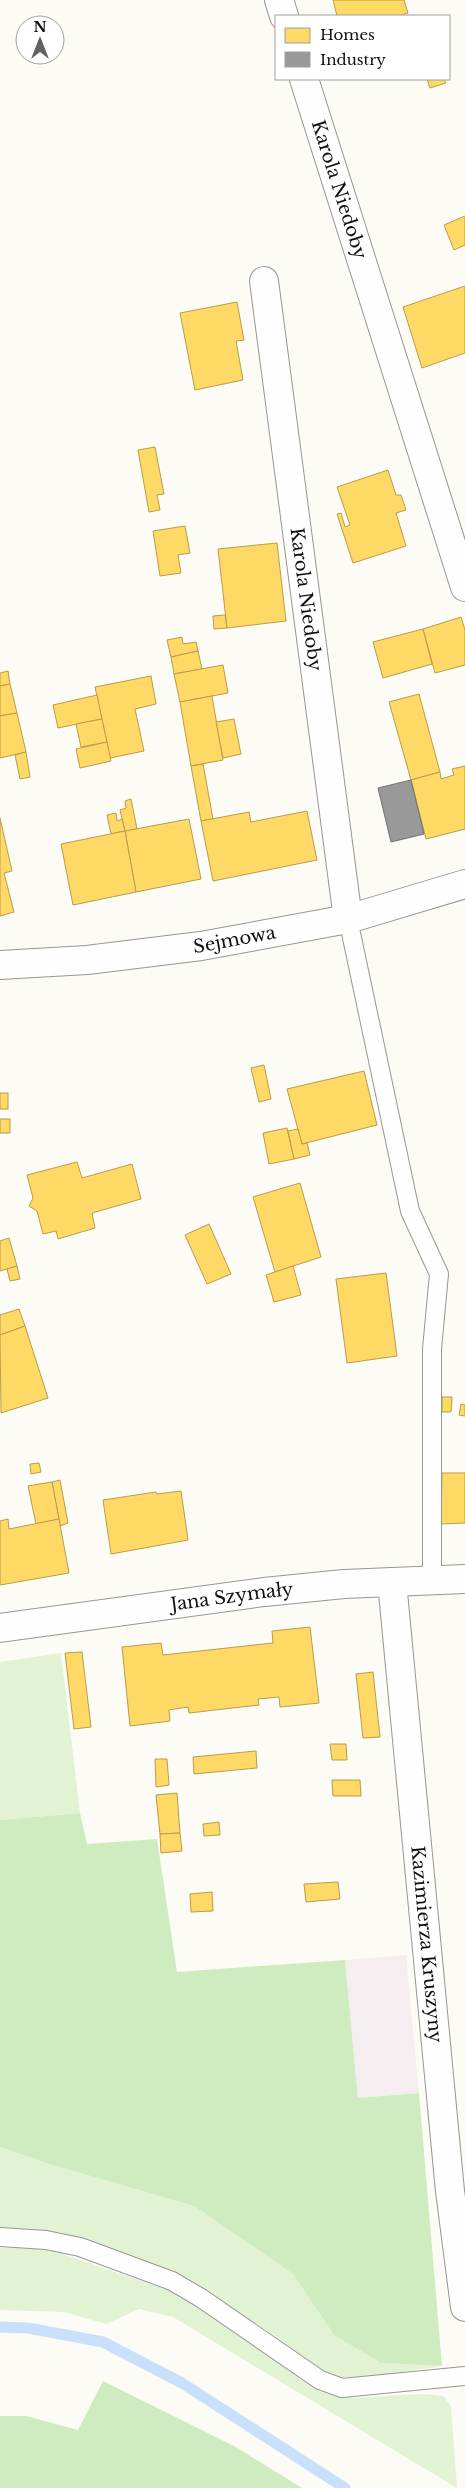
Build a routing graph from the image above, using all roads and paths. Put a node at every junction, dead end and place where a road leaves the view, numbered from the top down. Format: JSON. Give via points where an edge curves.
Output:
{"nodes":[{"id":1,"x":278,"y":0,"type":"edge"},
{"id":2,"x":284,"y":15,"type":"edge"},
{"id":3,"x":304,"y":80,"type":"edge"},
{"id":4,"x":264,"y":281,"type":"dead end"},
{"id":5,"x":465,"y":587,"type":"edge"},
{"id":6,"x":465,"y":884,"type":"edge"},
{"id":7,"x":348,"y":919,"type":"junction"},
{"id":8,"x":0,"y":965,"type":"edge"},
{"id":9,"x":465,"y":1579,"type":"edge"},
{"id":10,"x":432,"y":1580,"type":"junction"},
{"id":11,"x":392,"y":1582,"type":"junction"},
{"id":12,"x":0,"y":1628,"type":"edge"},
{"id":13,"x":0,"y":2237,"type":"edge"},
{"id":14,"x":465,"y":2307,"type":"edge"},
{"id":15,"x":465,"y":2376,"type":"edge"}],
"edges":[{"from":1,"to":2,"type":"street"},
{"from":3,"to":5,"type":"street","name":"Karola Niedoby"},
{"from":4,"to":7,"type":"street","name":"Karola Niedoby"},
{"from":6,"to":7,"type":"street","name":"Sejmowa"},
{"from":7,"to":8,"type":"street","name":"Sejmowa","via":[[191,947],[87,960]]},
{"from":7,"to":10,"type":"lane","via":[[410,1211],[439,1274],[432,1349]]},
{"from":9,"to":10,"type":"street","name":"Jana Szymały"},
{"from":10,"to":11,"type":"street","name":"Jana Szymały"},
{"from":11,"to":12,"type":"street","name":"Jana Szymały","via":[[264,1592]]},
{"from":11,"to":14,"type":"street","name":"Kazimierza Kruszyny","via":[[449,2181]]},
{"from":13,"to":15,"type":"lane","via":[[46,2240],[80,2247],[172,2281],[320,2380],[342,2388]]}]}
